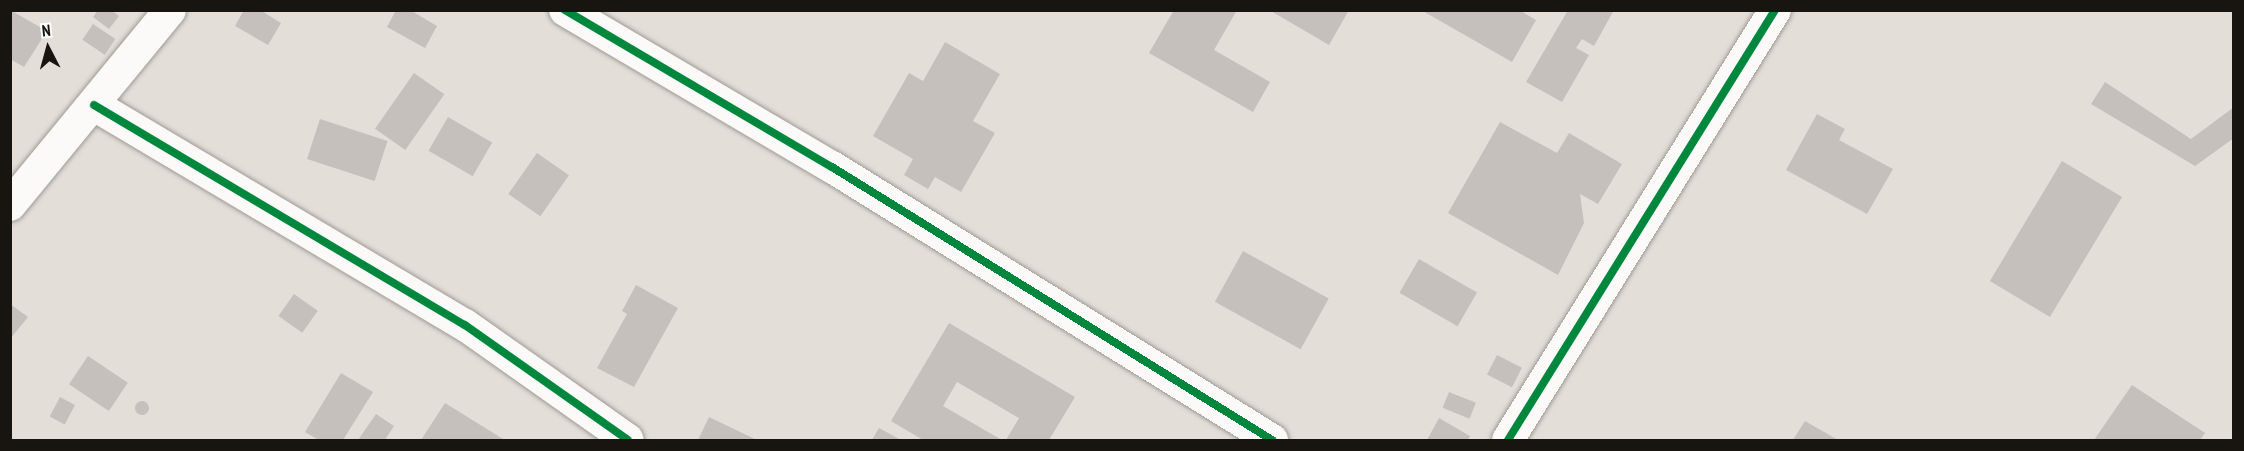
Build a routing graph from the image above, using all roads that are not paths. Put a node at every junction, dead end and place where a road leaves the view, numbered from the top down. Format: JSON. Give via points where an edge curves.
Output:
{"nodes":[{"id":1,"x":170,"y":10,"type":"edge"},
{"id":2,"x":565,"y":10,"type":"edge"},
{"id":3,"x":1775,"y":10,"type":"edge"},
{"id":4,"x":94,"y":105,"type":"junction"},
{"id":5,"x":10,"y":205,"type":"edge"},
{"id":6,"x":628,"y":441,"type":"edge"},
{"id":7,"x":1272,"y":441,"type":"edge"},
{"id":8,"x":1508,"y":441,"type":"edge"}],
"edges":[{"from":1,"to":4,"type":"street"},
{"from":2,"to":7,"type":"street","via":[[832,167]]},
{"from":3,"to":8,"type":"street"},
{"from":4,"to":5,"type":"street"},
{"from":4,"to":6,"type":"street","via":[[465,325]]}]}
